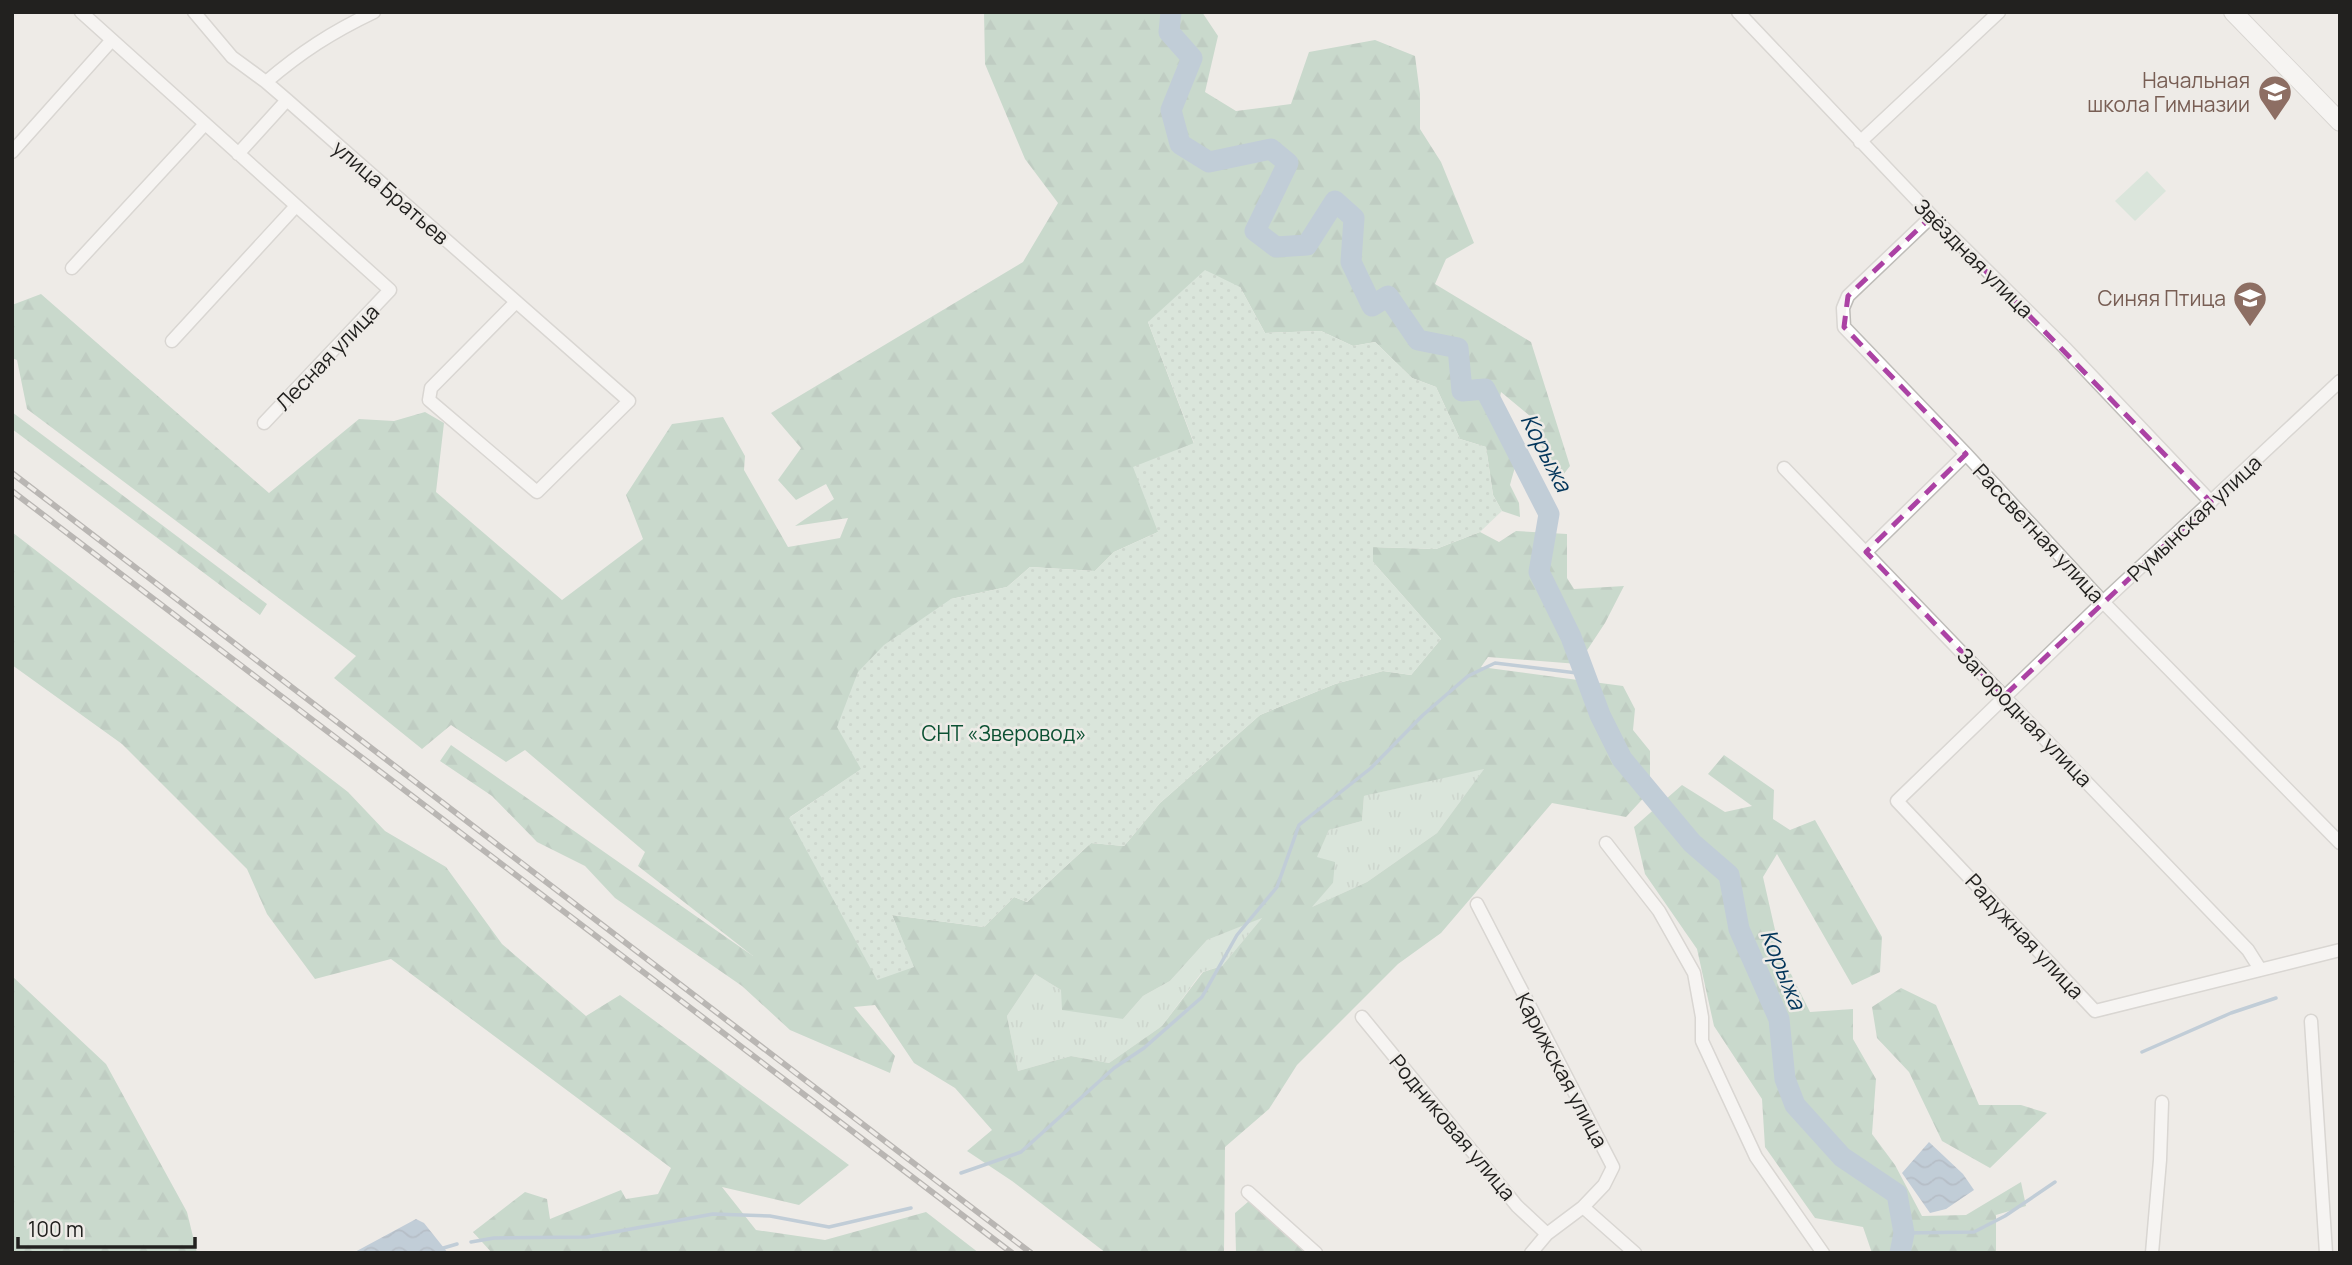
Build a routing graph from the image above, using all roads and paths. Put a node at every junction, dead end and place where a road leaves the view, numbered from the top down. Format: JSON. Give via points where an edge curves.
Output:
{"nodes":[{"id":1,"x":80,"y":12,"type":"edge"},
{"id":2,"x":194,"y":12,"type":"edge"},
{"id":3,"x":374,"y":12,"type":"edge"},
{"id":4,"x":1738,"y":12,"type":"edge"},
{"id":5,"x":1999,"y":12,"type":"edge"},
{"id":6,"x":2233,"y":12,"type":"edge"},
{"id":7,"x":111,"y":41,"type":"junction"},
{"id":8,"x":266,"y":82,"type":"junction"},
{"id":9,"x":287,"y":100,"type":"junction"},
{"id":10,"x":2340,"y":122,"type":"edge"},
{"id":11,"x":205,"y":124,"type":"junction"},
{"id":12,"x":1860,"y":142,"type":"junction"},
{"id":13,"x":12,"y":152,"type":"edge"},
{"id":14,"x":238,"y":154,"type":"junction"},
{"id":15,"x":296,"y":206,"type":"junction"},
{"id":16,"x":1932,"y":216,"type":"junction"},
{"id":17,"x":72,"y":268,"type":"dead end"},
{"id":18,"x":516,"y":302,"type":"junction"},
{"id":19,"x":172,"y":341,"type":"dead end"},
{"id":20,"x":2339,"y":382,"type":"edge"},
{"id":21,"x":264,"y":423,"type":"dead end"},
{"id":22,"x":1966,"y":454,"type":"junction"},
{"id":23,"x":1784,"y":468,"type":"dead end"},
{"id":24,"x":2211,"y":502,"type":"junction"},
{"id":25,"x":1866,"y":552,"type":"junction"},
{"id":26,"x":2103,"y":602,"type":"junction"},
{"id":27,"x":2004,"y":696,"type":"junction"},
{"id":28,"x":1897,"y":801,"type":"joint"},
{"id":29,"x":1606,"y":843,"type":"dead end"},
{"id":30,"x":2340,"y":843,"type":"edge"},
{"id":31,"x":1477,"y":904,"type":"dead end"},
{"id":32,"x":2340,"y":950,"type":"edge"},
{"id":33,"x":2260,"y":969,"type":"junction"},
{"id":34,"x":1362,"y":1017,"type":"dead end"},
{"id":35,"x":2311,"y":1021,"type":"dead end"},
{"id":36,"x":2162,"y":1102,"type":"dead end"},
{"id":37,"x":1248,"y":1192,"type":"dead end"},
{"id":38,"x":1583,"y":1207,"type":"junction"},
{"id":39,"x":1547,"y":1234,"type":"junction"},
{"id":40,"x":1316,"y":1253,"type":"edge"},
{"id":41,"x":1531,"y":1253,"type":"edge"},
{"id":42,"x":1635,"y":1253,"type":"edge"},
{"id":43,"x":1823,"y":1253,"type":"edge"},
{"id":44,"x":2152,"y":1253,"type":"edge"},
{"id":45,"x":2326,"y":1253,"type":"edge"}],
"edges":[{"from":1,"to":7,"type":"street","name":"Лесная улица"},
{"from":2,"to":8,"type":"street","via":[[232,57]]},
{"from":3,"to":8,"type":"street","via":[[299,54]]},
{"from":4,"to":12,"type":"street","name":"Звёздная улица"},
{"from":5,"to":12,"type":"street"},
{"from":6,"to":10,"type":"main road"},
{"from":7,"to":11,"type":"street","name":"Лесная улица"},
{"from":7,"to":13,"type":"street"},
{"from":8,"to":9,"type":"street","name":"улица Братьев"},
{"from":9,"to":14,"type":"street"},
{"from":9,"to":18,"type":"street","name":"улица Братьев"},
{"from":11,"to":14,"type":"street","name":"Лесная улица"},
{"from":11,"to":17,"type":"street"},
{"from":12,"to":16,"type":"street","name":"Звёздная улица"},
{"from":14,"to":15,"type":"street","name":"Лесная улица"},
{"from":15,"to":19,"type":"street"},
{"from":15,"to":21,"type":"street","name":"Лесная улица","via":[[390,290]]},
{"from":16,"to":22,"type":"street","name":"Рассветная улица","via":[[1848,296],[1844,327]]},
{"from":16,"to":24,"type":"street","name":"Звёздная улица","via":[[2066,348]]},
{"from":18,"to":18,"type":"street","name":"улица Братьев","via":[[629,401],[537,492],[429,400],[431,388]]},
{"from":20,"to":24,"type":"street","name":"Румынская улица"},
{"from":22,"to":25,"type":"street"},
{"from":22,"to":26,"type":"street","name":"Рассветная улица"},
{"from":23,"to":25,"type":"street","name":"Загородная улица"},
{"from":24,"to":26,"type":"street","name":"Румынская улица"},
{"from":25,"to":27,"type":"street","name":"Загородная улица"},
{"from":26,"to":27,"type":"street","name":"Румынская улица"},
{"from":26,"to":30,"type":"street","name":"Рассветная улица"},
{"from":27,"to":28,"type":"street","name":"Румынская улица"},
{"from":27,"to":33,"type":"street","name":"Загородная улица","via":[[2248,950]]},
{"from":28,"to":33,"type":"street","name":"Радужная улица","via":[[2095,1011]]},
{"from":29,"to":43,"type":"street","via":[[1659,911],[1694,973],[1702,1041],[1756,1157]]},
{"from":31,"to":38,"type":"street","name":"Карижская улица","via":[[1613,1167],[1604,1185]]},
{"from":32,"to":33,"type":"street","name":"Радужная улица"},
{"from":34,"to":39,"type":"street","name":"Родниковая улица","via":[[1517,1206]]},
{"from":35,"to":45,"type":"street"},
{"from":36,"to":44,"type":"street"},
{"from":37,"to":40,"type":"street"},
{"from":38,"to":39,"type":"street"},
{"from":38,"to":42,"type":"street"},
{"from":39,"to":41,"type":"street"}]}
